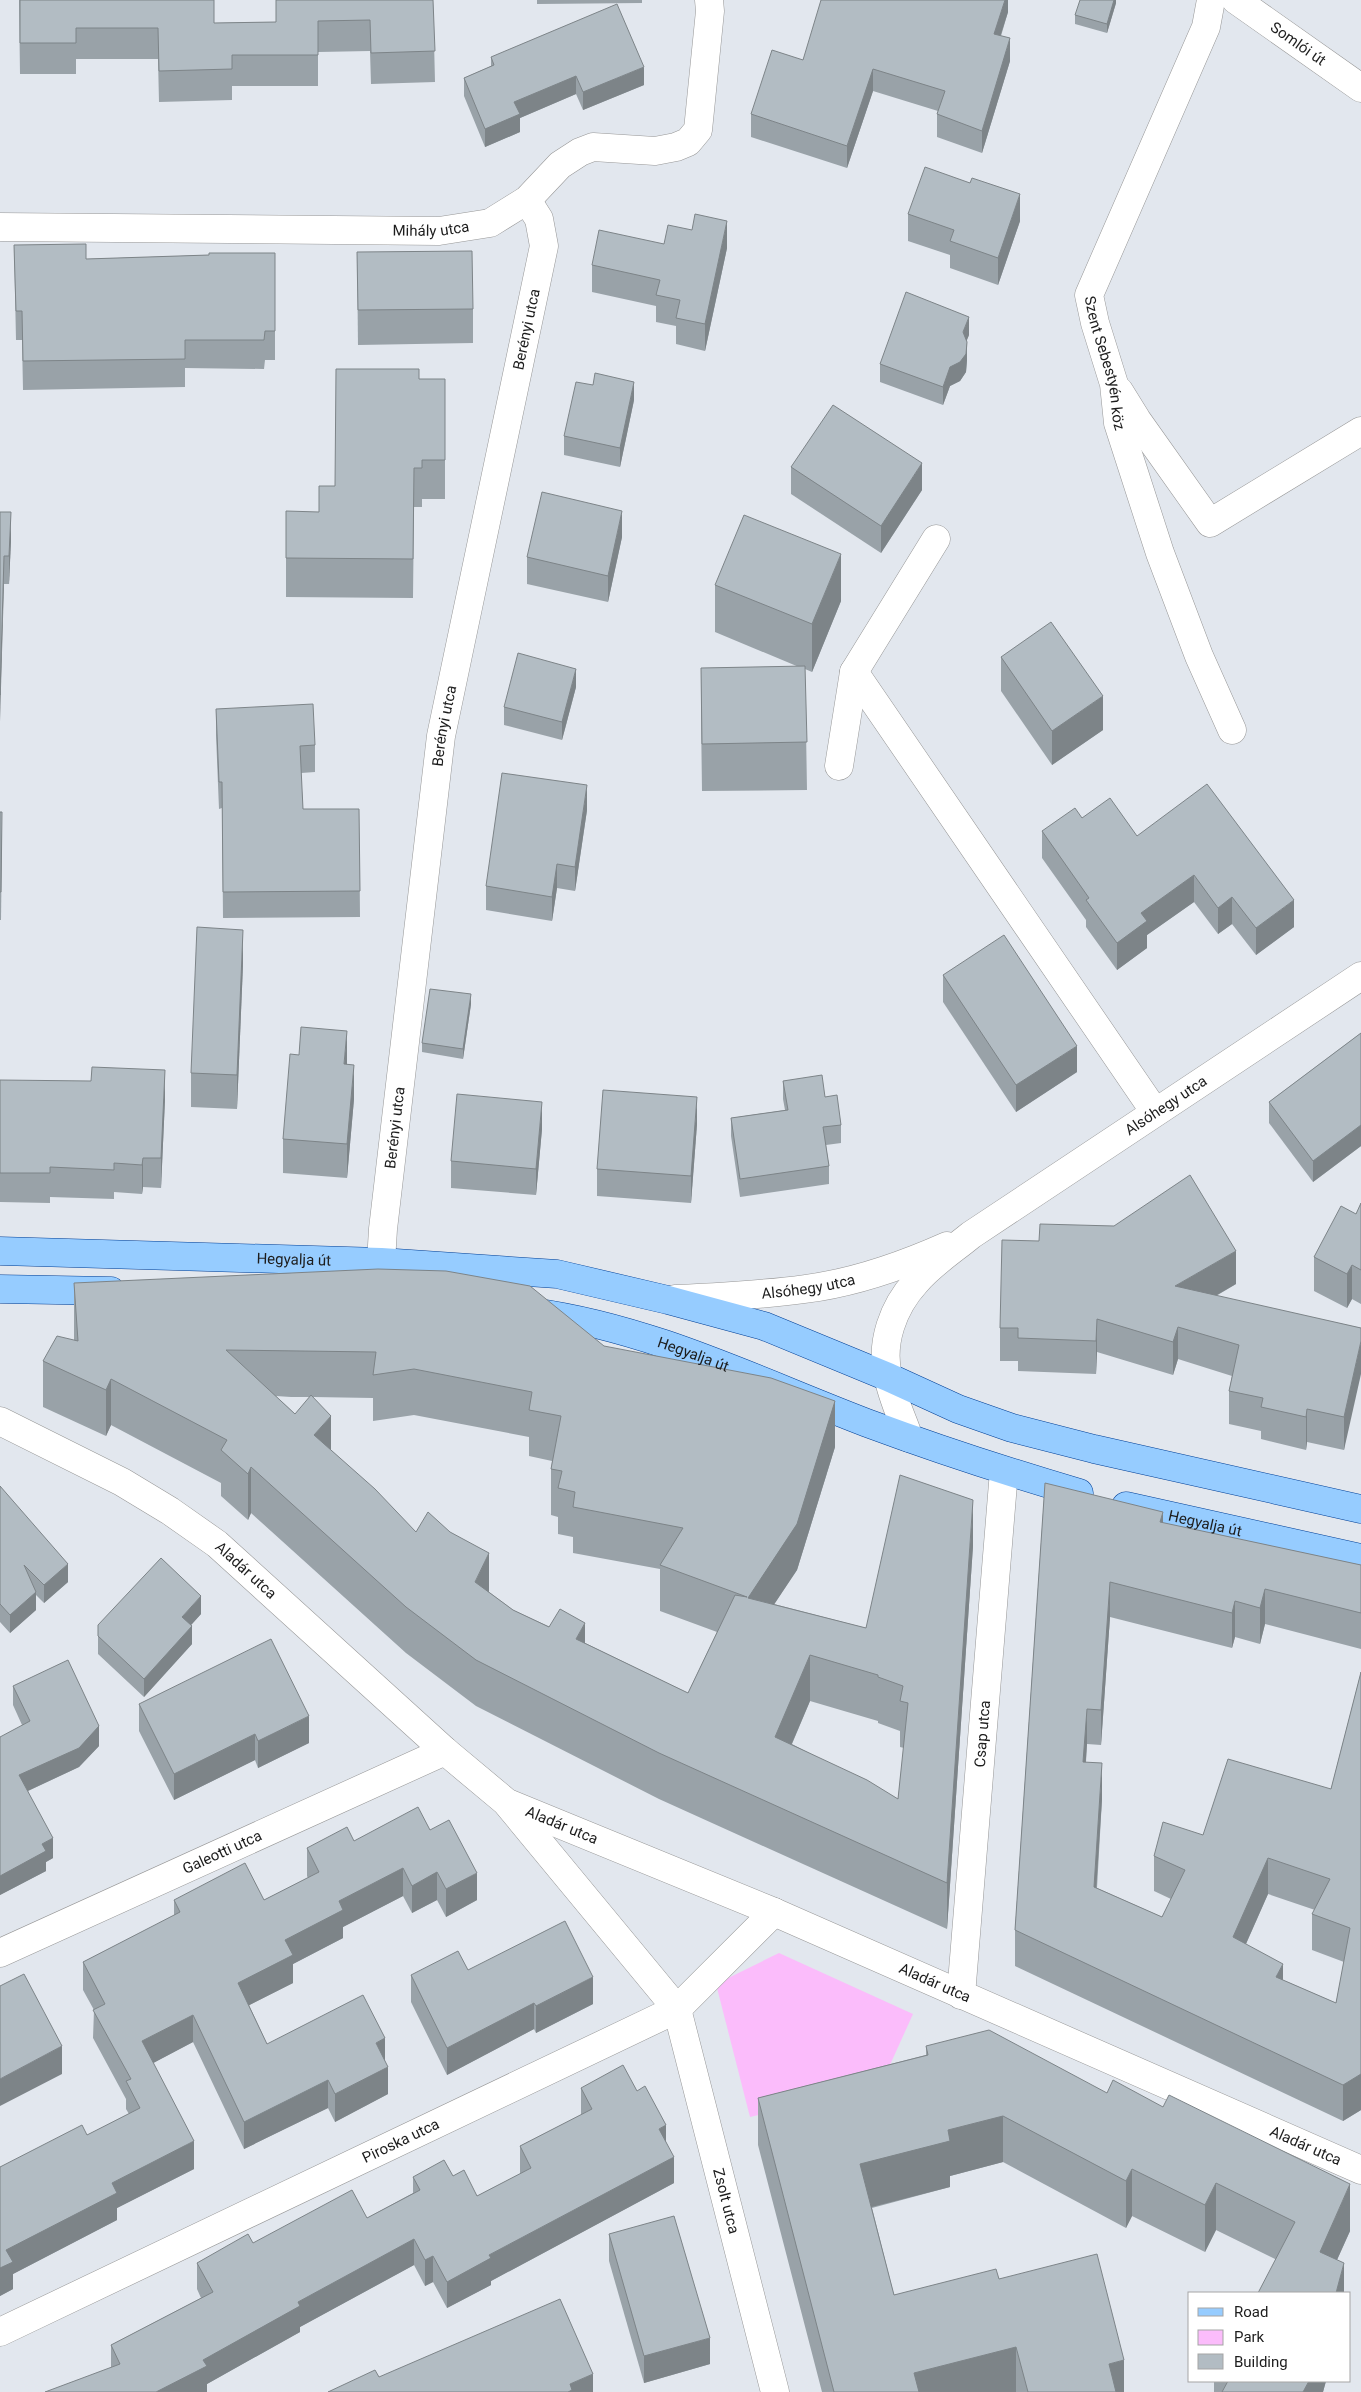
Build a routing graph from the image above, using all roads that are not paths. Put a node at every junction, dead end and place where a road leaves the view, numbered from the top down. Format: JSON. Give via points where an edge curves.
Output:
{"nodes":[{"id":1,"x":709,"y":0,"type":"edge"},
{"id":2,"x":1211,"y":0,"type":"edge"},
{"id":3,"x":1236,"y":0,"type":"edge"},
{"id":4,"x":1361,"y":88,"type":"edge"},
{"id":5,"x":527,"y":200,"type":"junction"},
{"id":6,"x":0,"y":227,"type":"edge"},
{"id":7,"x":1114,"y":384,"type":"junction"},
{"id":8,"x":1361,"y":431,"type":"edge"},
{"id":9,"x":936,"y":540,"type":"dead end"},
{"id":10,"x":854,"y":672,"type":"junction"},
{"id":11,"x":1232,"y":730,"type":"dead end"},
{"id":12,"x":838,"y":766,"type":"dead end"},
{"id":13,"x":1361,"y":976,"type":"edge"},
{"id":14,"x":1155,"y":1112,"type":"junction"},
{"id":15,"x":971,"y":1235,"type":"junction"},
{"id":16,"x":0,"y":1251,"type":"edge"},
{"id":17,"x":381,"y":1262,"type":"junction"},
{"id":18,"x":0,"y":1289,"type":"edge"},
{"id":19,"x":139,"y":1292,"type":"edge"},
{"id":20,"x":668,"y":1300,"type":"junction"},
{"id":21,"x":507,"y":1308,"type":"edge"},
{"id":22,"x":888,"y":1376,"type":"junction"},
{"id":23,"x":0,"y":1422,"type":"edge"},
{"id":24,"x":909,"y":1438,"type":"junction"},
{"id":25,"x":1004,"y":1471,"type":"junction"},
{"id":26,"x":1361,"y":1509,"type":"edge"},
{"id":27,"x":1361,"y":1558,"type":"edge"},
{"id":28,"x":445,"y":1751,"type":"junction"},
{"id":29,"x":506,"y":1802,"type":"junction"},
{"id":30,"x":774,"y":1912,"type":"junction"},
{"id":31,"x":0,"y":1953,"type":"edge"},
{"id":32,"x":962,"y":1995,"type":"junction"},
{"id":33,"x":677,"y":2009,"type":"junction"},
{"id":34,"x":1361,"y":2170,"type":"edge"},
{"id":35,"x":0,"y":2332,"type":"edge"},
{"id":36,"x":776,"y":2392,"type":"edge"}],
"edges":[{"from":1,"to":5,"type":"street","name":"Mihály utca","via":[[698,130],[688,142],[655,151],[593,146],[560,166]]},
{"from":2,"to":7,"type":"street","name":"Szent Sebestyén köz","via":[[1206,26],[1089,295]]},
{"from":3,"to":4,"type":"street","name":"Somlói út"},
{"from":5,"to":6,"type":"street","name":"Mihály utca","via":[[490,223],[439,231]]},
{"from":5,"to":17,"type":"street","name":"Berényi utca","via":[[539,220],[544,246],[441,736]]},
{"from":7,"to":8,"type":"street","via":[[1210,523]]},
{"from":7,"to":11,"type":"street","name":"Szent Sebestyén köz","via":[[1118,423],[1160,552],[1199,656]]},
{"from":9,"to":10,"type":"street"},
{"from":10,"to":12,"type":"street"},
{"from":10,"to":14,"type":"street"},
{"from":13,"to":14,"type":"street","name":"Alsóhegy utca"},
{"from":14,"to":15,"type":"street","name":"Alsóhegy utca"},
{"from":15,"to":20,"type":"street","name":"Alsóhegy utca","via":[[891,1268],[807,1289]]},
{"from":15,"to":22,"type":"street","name":"Alsóhegy utca","via":[[916,1282],[900,1305],[889,1326],[885,1353]]},
{"from":16,"to":17,"type":"main road","name":"Hegyalja út"},
{"from":17,"to":20,"type":"main road","name":"Hegyalja út","via":[[557,1274]]},
{"from":18,"to":19,"type":"main road"},
{"from":20,"to":22,"type":"main road","name":"Hegyalja út","via":[[764,1326]]},
{"from":21,"to":24,"type":"main road","name":"Hegyalja út","via":[[562,1316],[676,1346]]},
{"from":22,"to":24,"type":"street","name":"Alsóhegy utca"},
{"from":22,"to":26,"type":"main road","name":"Hegyalja út","via":[[958,1409],[1012,1428]]},
{"from":23,"to":28,"type":"street","name":"Aladár utca","via":[[122,1482],[217,1544]]},
{"from":24,"to":25,"type":"main road","name":"Hegyalja út"},
{"from":25,"to":27,"type":"main road","name":"Hegyalja út","via":[[1098,1499]]},
{"from":25,"to":32,"type":"street","name":"Csap utca"},
{"from":28,"to":29,"type":"street","name":"Aladár utca"},
{"from":28,"to":31,"type":"street","name":"Galeotti utca"},
{"from":29,"to":30,"type":"street","name":"Aladár utca"},
{"from":29,"to":33,"type":"street","name":"Aladár utca"},
{"from":30,"to":32,"type":"street","name":"Aladár utca"},
{"from":30,"to":33,"type":"street","name":"Piroska utca"},
{"from":32,"to":34,"type":"street","name":"Aladár utca"},
{"from":33,"to":35,"type":"street","name":"Piroska utca"},
{"from":33,"to":36,"type":"street","name":"Zsolt utca"}]}
